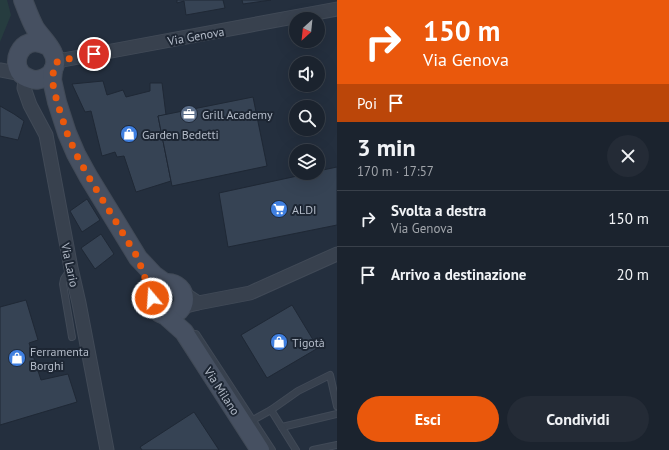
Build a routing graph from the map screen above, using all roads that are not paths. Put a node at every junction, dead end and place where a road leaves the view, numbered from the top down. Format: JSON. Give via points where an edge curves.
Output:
{"nodes":[{"id":1,"x":23,"y":0,"type":"edge"},
{"id":2,"x":337,"y":9,"type":"edge"},
{"id":3,"x":23,"y":49,"type":"junction"},
{"id":4,"x":55,"y":59,"type":"junction"},
{"id":5,"x":0,"y":66,"type":"edge"},
{"id":6,"x":0,"y":70,"type":"edge"},
{"id":7,"x":28,"y":79,"type":"junction"},
{"id":8,"x":57,"y":102,"type":"junction"},
{"id":9,"x":337,"y":254,"type":"edge"},
{"id":10,"x":138,"y":258,"type":"junction"},
{"id":11,"x":70,"y":268,"type":"junction"},
{"id":12,"x":165,"y":283,"type":"junction"},
{"id":13,"x":152,"y":298,"type":"junction"},
{"id":14,"x":182,"y":306,"type":"junction"},
{"id":15,"x":185,"y":333,"type":"junction"},
{"id":16,"x":72,"y":337,"type":"dead end"},
{"id":17,"x":337,"y":406,"type":"edge"},
{"id":18,"x":271,"y":410,"type":"junction"},
{"id":19,"x":337,"y":414,"type":"edge"},
{"id":20,"x":253,"y":420,"type":"junction"},
{"id":21,"x":282,"y":427,"type":"junction"},
{"id":22,"x":337,"y":445,"type":"edge"},
{"id":23,"x":107,"y":450,"type":"edge"},
{"id":24,"x":260,"y":450,"type":"edge"},
{"id":25,"x":272,"y":450,"type":"edge"},
{"id":26,"x":296,"y":450,"type":"edge"},
{"id":27,"x":313,"y":450,"type":"edge"}],
"edges":[{"from":1,"to":3,"type":"main road","via":[[27,24]]},
{"from":1,"to":4,"type":"main road","via":[[36,30]]},
{"from":2,"to":4,"type":"street","name":"Via Genova"},
{"from":3,"to":4,"type":"main road","via":[[38,42],[43,43]]},
{"from":3,"to":5,"type":"street"},
{"from":3,"to":7,"type":"main road","via":[[17,63],[20,71]]},
{"from":4,"to":7,"type":"main road","via":[[48,76],[42,79]]},
{"from":4,"to":8,"type":"main road","via":[[52,80]]},
{"from":6,"to":7,"type":"street"},
{"from":7,"to":8,"type":"main road","via":[[44,88]]},
{"from":7,"to":11,"type":"street","name":"Via Lario","via":[[24,88],[46,135]]},
{"from":8,"to":10,"type":"main road","via":[[76,154]]},
{"from":9,"to":14,"type":"street","via":[[250,294]]},
{"from":10,"to":12,"type":"main road"},
{"from":10,"to":13,"type":"main road"},
{"from":11,"to":16,"type":"lane","via":[[63,284]]},
{"from":11,"to":23,"type":"street","name":"Via Lario"},
{"from":12,"to":13,"type":"main road","via":[[156,288]]},
{"from":12,"to":14,"type":"main road","via":[[176,285],[180,289]]},
{"from":13,"to":14,"type":"main road","via":[[154,307],[161,314]]},
{"from":14,"to":15,"type":"main road","name":"Via Milano"},
{"from":15,"to":20,"type":"lane","via":[[196,334]]},
{"from":15,"to":24,"type":"main road","name":"Via Milano"},
{"from":17,"to":18,"type":"lane","via":[[330,375],[298,391]]},
{"from":18,"to":20,"type":"lane"},
{"from":18,"to":21,"type":"lane"},
{"from":19,"to":21,"type":"lane"},
{"from":20,"to":25,"type":"lane"},
{"from":21,"to":26,"type":"lane"},
{"from":22,"to":27,"type":"lane"}]}
